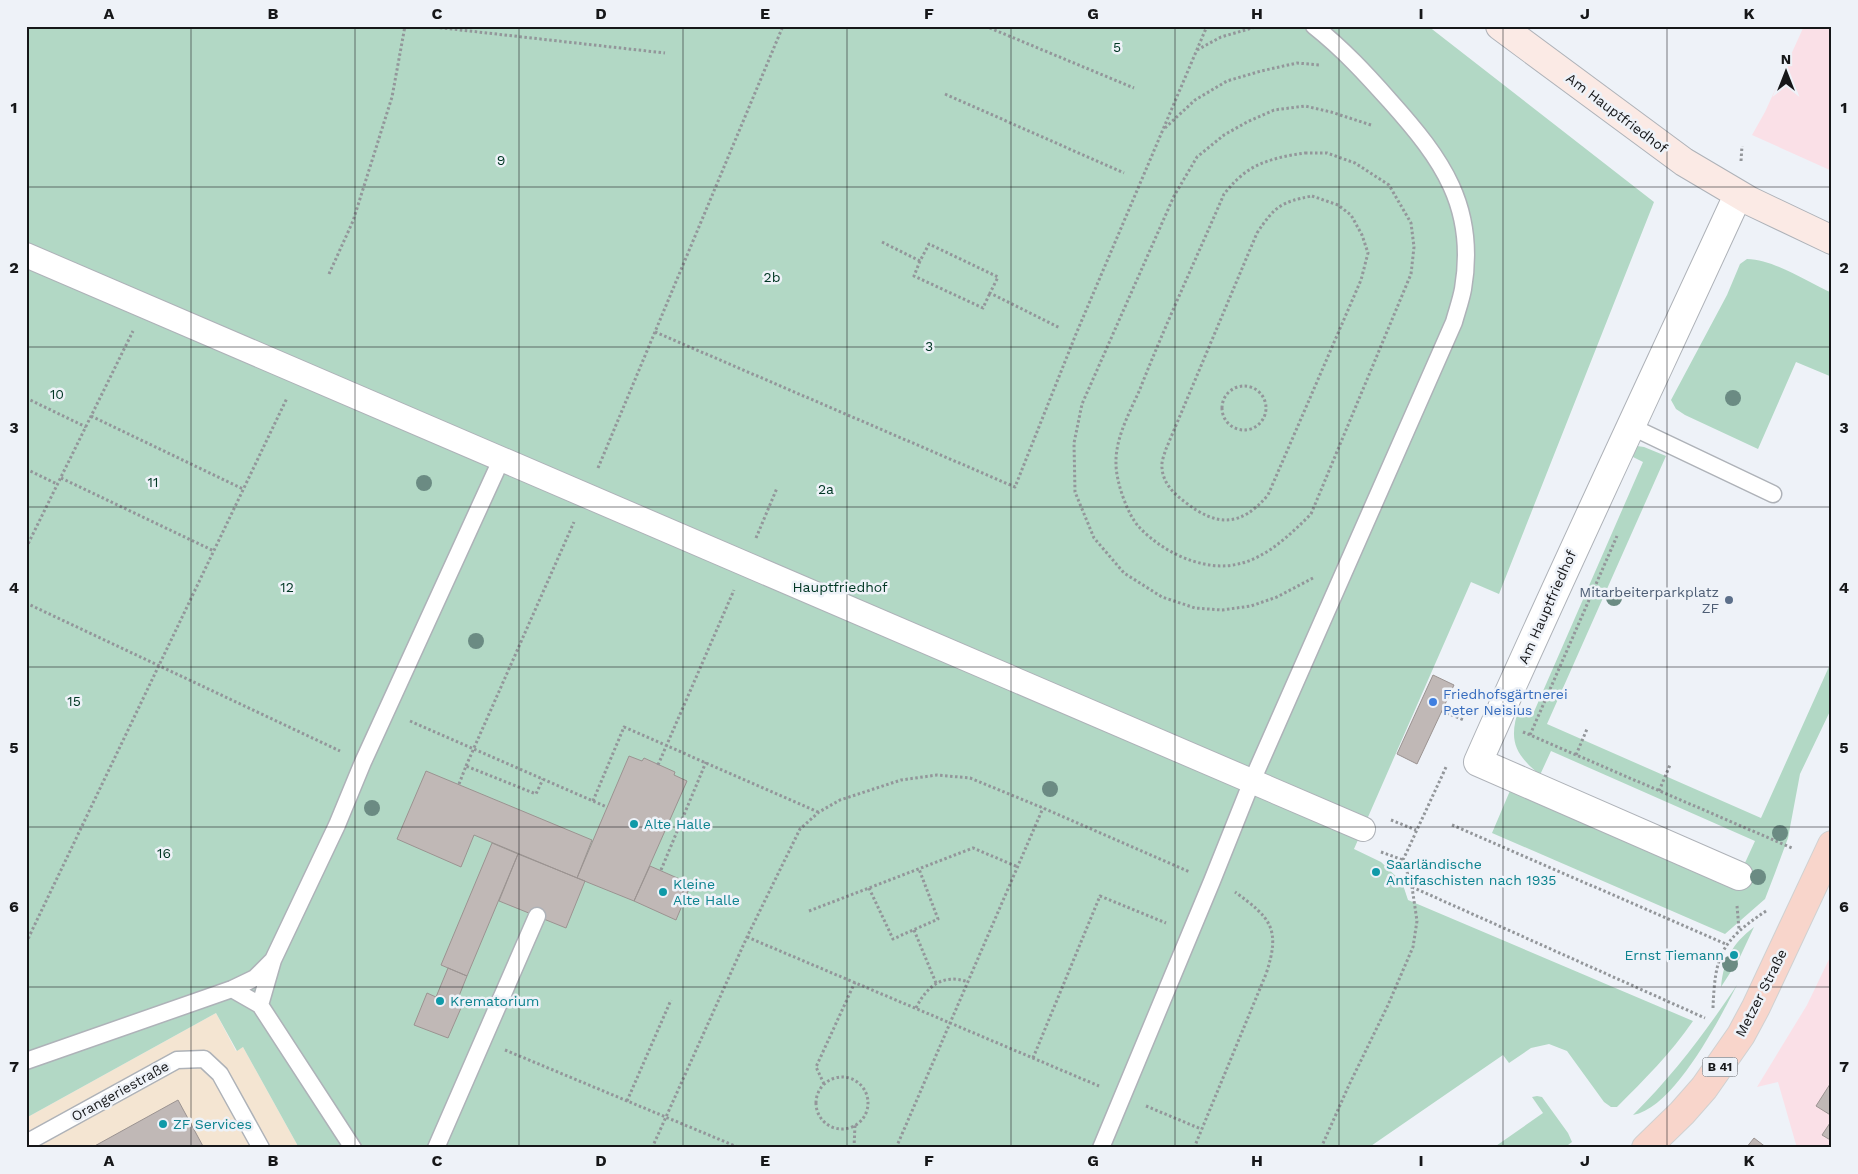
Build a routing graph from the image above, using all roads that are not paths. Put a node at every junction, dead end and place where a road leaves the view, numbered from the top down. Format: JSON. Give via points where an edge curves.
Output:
{"nodes":[{"id":1,"x":1314,"y":26,"type":"edge"},
{"id":2,"x":1500,"y":26,"type":"edge"},
{"id":3,"x":1738,"y":195,"type":"junction"},
{"id":4,"x":1832,"y":240,"type":"edge"},
{"id":5,"x":26,"y":255,"type":"edge"},
{"id":6,"x":1630,"y":426,"type":"junction"},
{"id":7,"x":501,"y":460,"type":"junction"},
{"id":8,"x":1773,"y":494,"type":"dead end"},
{"id":9,"x":1252,"y":781,"type":"junction"},
{"id":10,"x":1363,"y":829,"type":"dead end"},
{"id":11,"x":1832,"y":845,"type":"edge"},
{"id":12,"x":1739,"y":876,"type":"dead end"},
{"id":13,"x":537,"y":916,"type":"dead end"},
{"id":14,"x":273,"y":960,"type":"junction"},
{"id":15,"x":232,"y":989,"type":"junction"},
{"id":16,"x":260,"y":1005,"type":"junction"},
{"id":17,"x":26,"y":1061,"type":"edge"},
{"id":18,"x":26,"y":1144,"type":"edge"},
{"id":19,"x":261,"y":1148,"type":"edge"},
{"id":20,"x":353,"y":1148,"type":"edge"},
{"id":21,"x":436,"y":1148,"type":"edge"},
{"id":22,"x":1101,"y":1148,"type":"edge"},
{"id":23,"x":1646,"y":1148,"type":"edge"}],
"edges":[{"from":1,"to":9,"type":"lane","via":[[1361,67],[1436,157],[1453,188],[1464,223],[1466,259],[1463,290],[1454,322]]},
{"from":2,"to":3,"type":"main road","name":"Am Hauptfriedhof","via":[[1673,155]]},
{"from":3,"to":4,"type":"main road","name":"Am Hauptfriedhof"},
{"from":3,"to":6,"type":"street","name":"Am Hauptfriedhof"},
{"from":5,"to":7,"type":"street"},
{"from":6,"to":8,"type":"lane"},
{"from":6,"to":12,"type":"street","name":"Am Hauptfriedhof","via":[[1478,762]]},
{"from":7,"to":9,"type":"street"},
{"from":7,"to":14,"type":"lane"},
{"from":9,"to":10,"type":"street"},
{"from":9,"to":22,"type":"lane"},
{"from":11,"to":23,"type":"main road","name":"Metzer Straße","number":"B 41","via":[[1741,1035],[1704,1088]]},
{"from":13,"to":21,"type":"lane"},
{"from":14,"to":15,"type":"lane","via":[[255,978]]},
{"from":14,"to":16,"type":"lane"},
{"from":15,"to":16,"type":"lane"},
{"from":15,"to":17,"type":"lane"},
{"from":16,"to":20,"type":"lane"},
{"from":18,"to":19,"type":"lane","name":"Orangeriestraße","via":[[177,1060],[204,1059],[220,1074]]}]}
